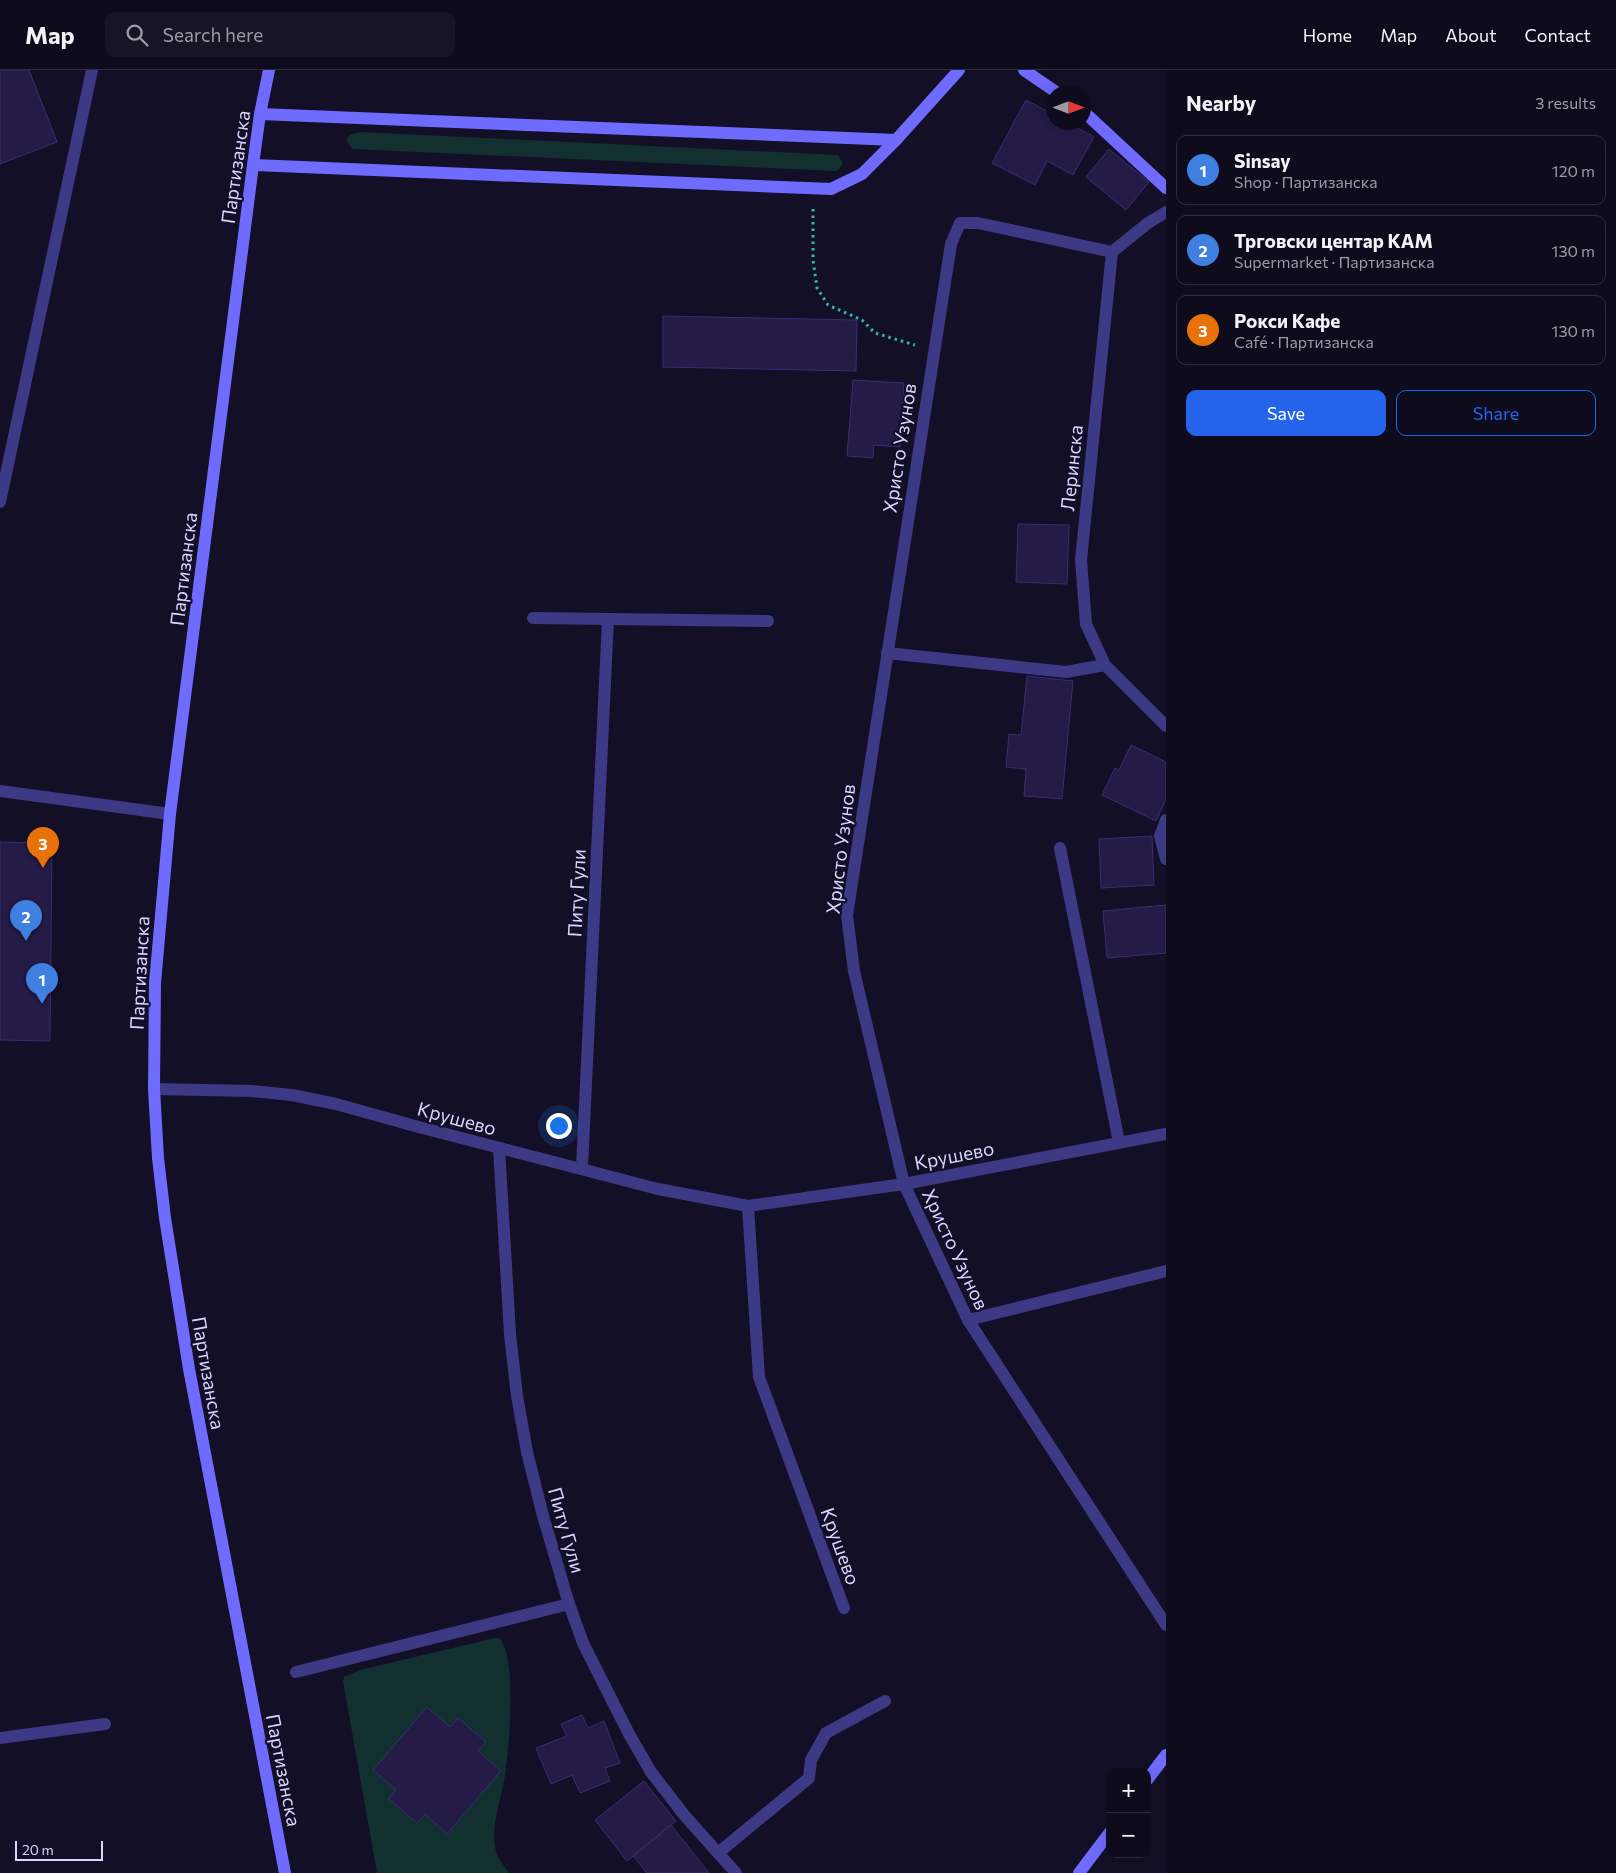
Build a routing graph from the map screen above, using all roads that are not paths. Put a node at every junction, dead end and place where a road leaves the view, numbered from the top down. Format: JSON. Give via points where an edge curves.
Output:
{"nodes":[{"id":1,"x":92,"y":70,"type":"edge"},
{"id":2,"x":269,"y":70,"type":"edge"},
{"id":3,"x":959,"y":70,"type":"edge"},
{"id":4,"x":1024,"y":70,"type":"edge"},
{"id":5,"x":1046,"y":85,"type":"edge"},
{"id":6,"x":260,"y":114,"type":"junction"},
{"id":7,"x":1091,"y":118,"type":"edge"},
{"id":8,"x":896,"y":140,"type":"junction"},
{"id":9,"x":253,"y":165,"type":"junction"},
{"id":10,"x":1166,"y":188,"type":"edge"},
{"id":11,"x":1166,"y":212,"type":"edge"},
{"id":12,"x":1112,"y":252,"type":"junction"},
{"id":13,"x":0,"y":502,"type":"edge"},
{"id":14,"x":533,"y":618,"type":"dead end"},
{"id":15,"x":608,"y":619,"type":"junction"},
{"id":16,"x":768,"y":621,"type":"dead end"},
{"id":17,"x":887,"y":652,"type":"junction"},
{"id":18,"x":1105,"y":665,"type":"junction"},
{"id":19,"x":1166,"y":726,"type":"edge"},
{"id":20,"x":0,"y":791,"type":"edge"},
{"id":21,"x":170,"y":814,"type":"junction"},
{"id":22,"x":1166,"y":820,"type":"edge"},
{"id":23,"x":1060,"y":848,"type":"dead end"},
{"id":24,"x":1166,"y":859,"type":"edge"},
{"id":25,"x":154,"y":1089,"type":"junction"},
{"id":26,"x":1166,"y":1134,"type":"edge"},
{"id":27,"x":1118,"y":1142,"type":"junction"},
{"id":28,"x":499,"y":1148,"type":"junction"},
{"id":29,"x":582,"y":1168,"type":"junction"},
{"id":30,"x":904,"y":1184,"type":"junction"},
{"id":31,"x":748,"y":1206,"type":"junction"},
{"id":32,"x":1166,"y":1271,"type":"edge"},
{"id":33,"x":968,"y":1320,"type":"junction"},
{"id":34,"x":569,"y":1604,"type":"junction"},
{"id":35,"x":844,"y":1608,"type":"dead end"},
{"id":36,"x":1166,"y":1624,"type":"edge"},
{"id":37,"x":296,"y":1672,"type":"dead end"},
{"id":38,"x":885,"y":1701,"type":"dead end"},
{"id":39,"x":105,"y":1724,"type":"dead end"},
{"id":40,"x":0,"y":1738,"type":"edge"},
{"id":41,"x":1166,"y":1755,"type":"edge"},
{"id":42,"x":1151,"y":1775,"type":"edge"},
{"id":43,"x":1106,"y":1837,"type":"edge"},
{"id":44,"x":718,"y":1853,"type":"junction"},
{"id":45,"x":285,"y":1873,"type":"edge"},
{"id":46,"x":736,"y":1873,"type":"edge"},
{"id":47,"x":1079,"y":1873,"type":"edge"}],
"edges":[{"from":1,"to":13,"type":"street"},
{"from":2,"to":6,"type":"street","name":"Партизанска"},
{"from":3,"to":8,"type":"street"},
{"from":4,"to":5,"type":"street"},
{"from":6,"to":8,"type":"street"},
{"from":6,"to":9,"type":"street","name":"Партизанска"},
{"from":7,"to":10,"type":"street"},
{"from":8,"to":9,"type":"street","via":[[862,174],[831,189]]},
{"from":9,"to":21,"type":"street","name":"Партизанска"},
{"from":11,"to":12,"type":"street"},
{"from":12,"to":17,"type":"street","name":"Христо Узунов","via":[[978,223],[960,223],[951,244]]},
{"from":12,"to":18,"type":"street","name":"Леринска","via":[[1081,560],[1086,624]]},
{"from":14,"to":15,"type":"street"},
{"from":15,"to":16,"type":"street"},
{"from":15,"to":29,"type":"street","name":"Питу Гули"},
{"from":17,"to":18,"type":"street","via":[[1066,672]]},
{"from":17,"to":30,"type":"street","name":"Христо Узунов","via":[[848,915],[854,971]]},
{"from":18,"to":19,"type":"street","name":"Леринска"},
{"from":20,"to":21,"type":"street"},
{"from":21,"to":25,"type":"street","name":"Партизанска","via":[[155,984]]},
{"from":22,"to":24,"type":"street","via":[[1160,836]]},
{"from":23,"to":27,"type":"street"},
{"from":25,"to":28,"type":"street","name":"Крушево","via":[[292,1095]]},
{"from":25,"to":45,"type":"street","name":"Партизанска","via":[[160,1175],[188,1369]]},
{"from":26,"to":27,"type":"street","name":"Крушево"},
{"from":27,"to":30,"type":"street","name":"Крушево"},
{"from":28,"to":29,"type":"street","name":"Крушево"},
{"from":28,"to":34,"type":"street","name":"Питу Гули","via":[[517,1396],[529,1461]]},
{"from":29,"to":31,"type":"street","name":"Крушево","via":[[658,1189]]},
{"from":30,"to":31,"type":"street","name":"Крушево"},
{"from":30,"to":33,"type":"street","name":"Христо Узунов"},
{"from":31,"to":35,"type":"street","name":"Крушево","via":[[759,1377]]},
{"from":32,"to":33,"type":"street"},
{"from":33,"to":36,"type":"street","name":"Христо Узунов"},
{"from":34,"to":37,"type":"street"},
{"from":34,"to":44,"type":"street","name":"Питу Гули","via":[[583,1643],[651,1772]]},
{"from":38,"to":44,"type":"street","via":[[826,1733],[811,1760],[809,1778]]},
{"from":39,"to":40,"type":"street"},
{"from":41,"to":42,"type":"street"},
{"from":43,"to":47,"type":"street"},
{"from":44,"to":46,"type":"street","name":"Питу Гули"}]}
